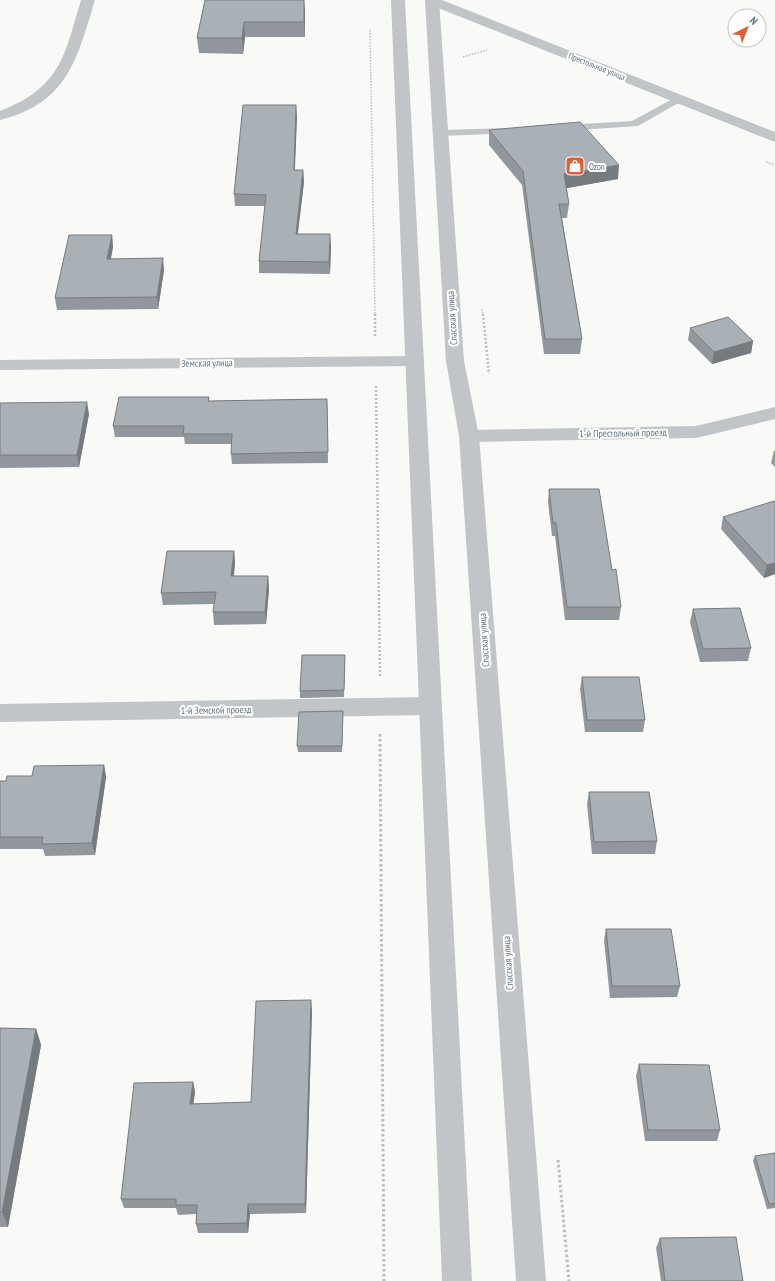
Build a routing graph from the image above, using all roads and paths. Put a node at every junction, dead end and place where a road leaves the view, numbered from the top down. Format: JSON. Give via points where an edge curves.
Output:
{"nodes":[{"id":1,"x":88,"y":0,"type":"edge"},
{"id":2,"x":398,"y":0,"type":"edge"},
{"id":3,"x":428,"y":0,"type":"edge"},
{"id":4,"x":370,"y":22,"type":"dead end"},
{"id":5,"x":494,"y":53,"type":"dead end"},
{"id":6,"x":458,"y":58,"type":"dead end"},
{"id":7,"x":678,"y":99,"type":"junction"},
{"id":8,"x":0,"y":116,"type":"edge"},
{"id":9,"x":550,"y":129,"type":"edge"},
{"id":10,"x":519,"y":130,"type":"edge"},
{"id":11,"x":441,"y":133,"type":"junction"},
{"id":12,"x":775,"y":137,"type":"edge"},
{"id":13,"x":760,"y":159,"type":"dead end"},
{"id":14,"x":775,"y":165,"type":"edge"},
{"id":15,"x":482,"y":308,"type":"dead end"},
{"id":16,"x":414,"y":361,"type":"junction"},
{"id":17,"x":375,"y":362,"type":"junction"},
{"id":18,"x":0,"y":365,"type":"edge"},
{"id":19,"x":489,"y":380,"type":"dead end"},
{"id":20,"x":775,"y":413,"type":"edge"},
{"id":21,"x":469,"y":436,"type":"junction"},
{"id":22,"x":431,"y":706,"type":"junction"},
{"id":23,"x":380,"y":707,"type":"junction"},
{"id":24,"x":0,"y":713,"type":"edge"},
{"id":25,"x":558,"y":1155,"type":"dead end"},
{"id":26,"x":384,"y":1281,"type":"edge"},
{"id":27,"x":457,"y":1281,"type":"edge"},
{"id":28,"x":531,"y":1281,"type":"edge"},
{"id":29,"x":569,"y":1281,"type":"edge"}],
"edges":[{"from":1,"to":8,"type":"street","via":[[66,67],[59,78],[35,100]]},
{"from":2,"to":16,"type":"street"},
{"from":3,"to":7,"type":"street","name":"Престольная улица"},
{"from":3,"to":11,"type":"street","name":"Спасская улица"},
{"from":4,"to":17,"type":"path"},
{"from":5,"to":6,"type":"path","via":[[487,50]]},
{"from":7,"to":9,"type":"lane","via":[[634,124]]},
{"from":7,"to":12,"type":"street","name":"Престольная улица"},
{"from":10,"to":11,"type":"lane"},
{"from":11,"to":21,"type":"street","name":"Спасская улица","via":[[455,361]]},
{"from":13,"to":14,"type":"path"},
{"from":15,"to":19,"type":"path"},
{"from":16,"to":17,"type":"street","name":"Земская улица"},
{"from":16,"to":22,"type":"street"},
{"from":17,"to":18,"type":"street","name":"Земская улица"},
{"from":17,"to":23,"type":"path"},
{"from":20,"to":21,"type":"street","name":"1-й Престольный проезд","via":[[696,432]]},
{"from":21,"to":28,"type":"street","name":"Спасская улица"},
{"from":22,"to":23,"type":"street","name":"1-й Земской проезд"},
{"from":22,"to":27,"type":"street"},
{"from":23,"to":24,"type":"street","name":"1-й Земской проезд"},
{"from":23,"to":26,"type":"path"},
{"from":25,"to":29,"type":"path"}]}
